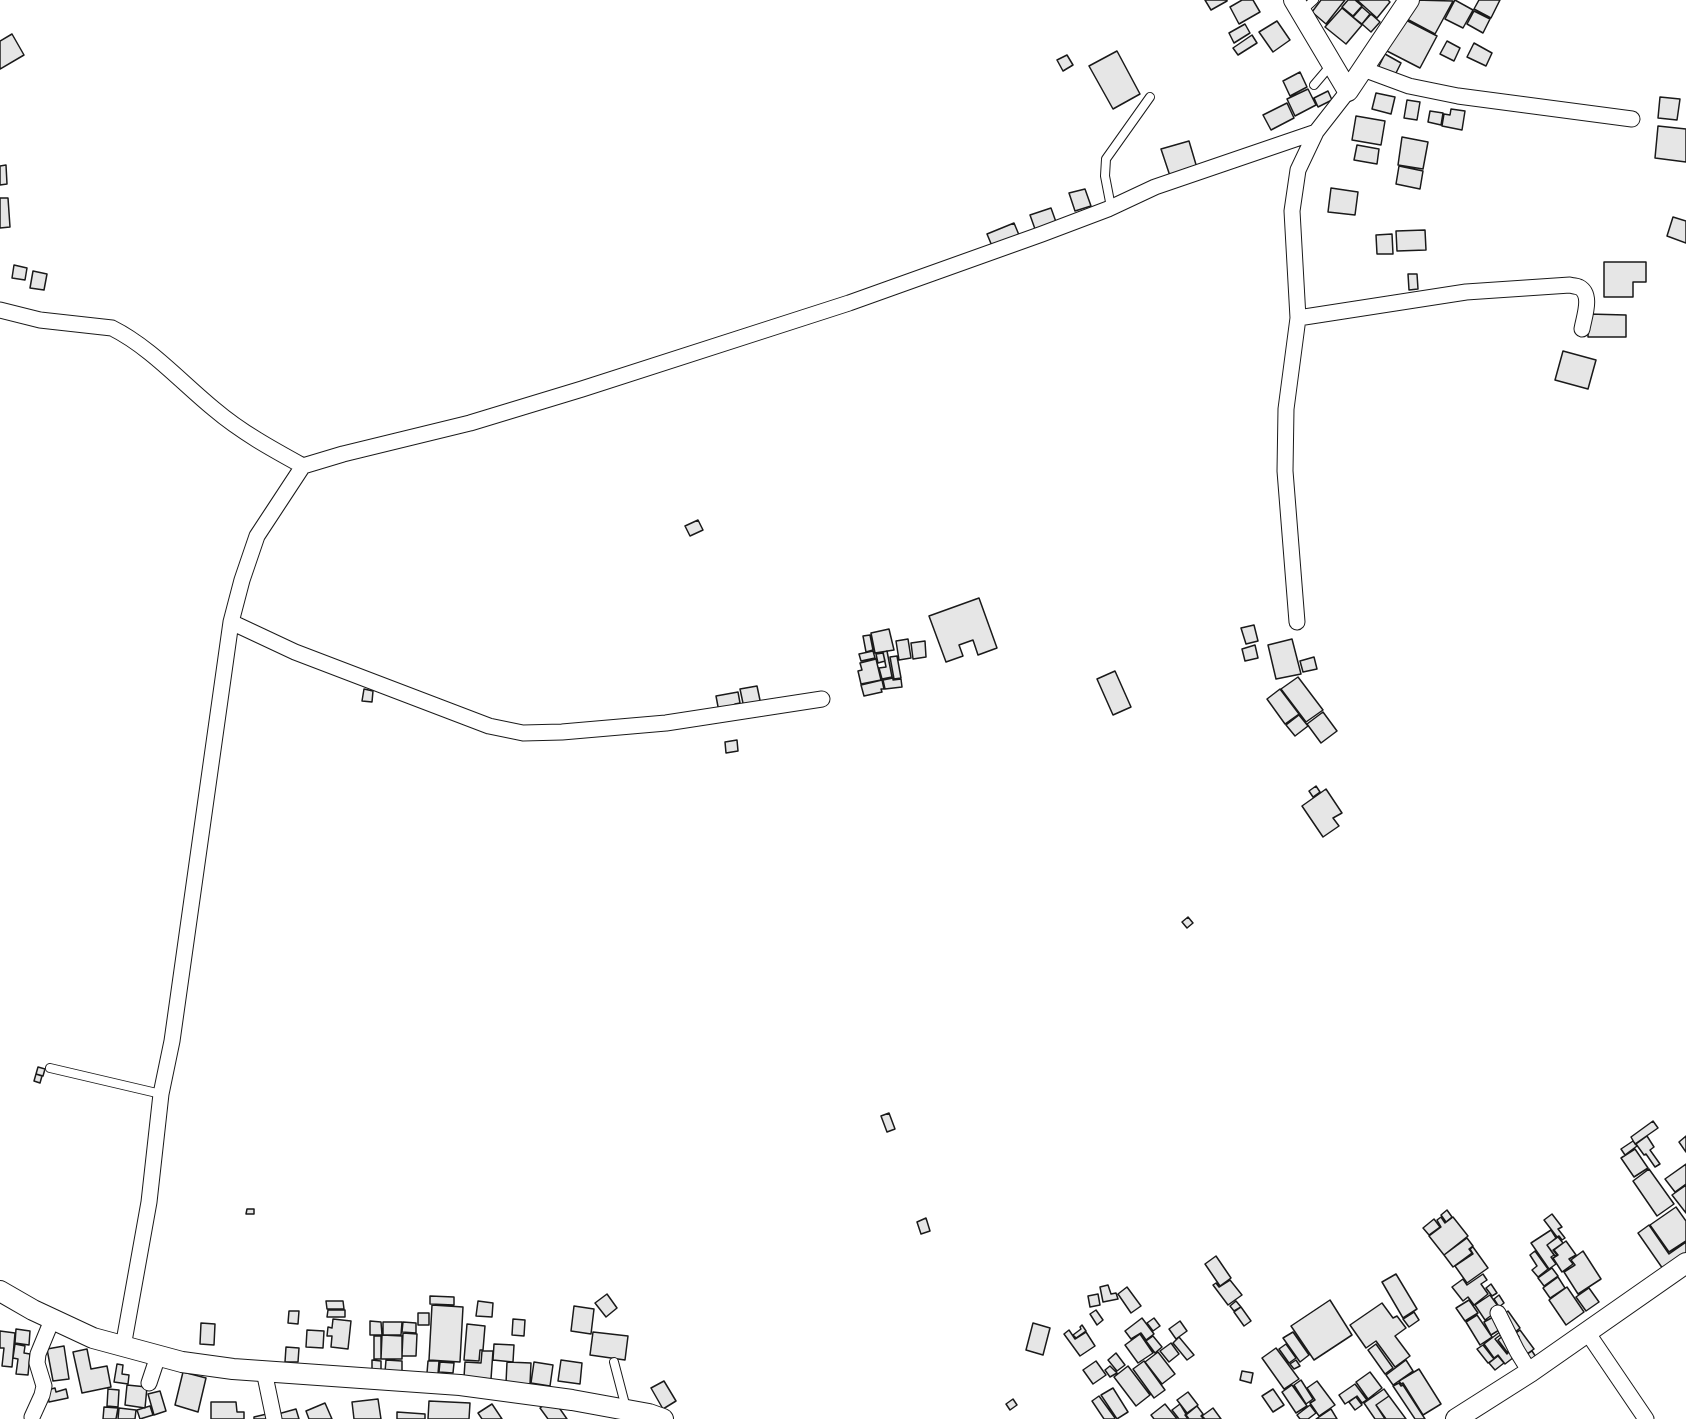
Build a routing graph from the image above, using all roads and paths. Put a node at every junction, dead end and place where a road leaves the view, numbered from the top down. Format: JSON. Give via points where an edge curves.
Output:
{"nodes":[{"id":1,"x":1409,"y":0,"type":"edge"},
{"id":2,"x":1303,"y":4,"type":"edge"},
{"id":3,"x":1332,"y":64,"type":"junction"},
{"id":4,"x":1363,"y":69,"type":"junction"},
{"id":5,"x":1314,"y":85,"type":"dead end"},
{"id":6,"x":1348,"y":91,"type":"junction"},
{"id":7,"x":1150,"y":97,"type":"dead end"},
{"id":8,"x":1632,"y":119,"type":"dead end"},
{"id":9,"x":1316,"y":132,"type":"junction"},
{"id":10,"x":1111,"y":207,"type":"junction"},
{"id":11,"x":0,"y":310,"type":"edge"},
{"id":12,"x":1298,"y":318,"type":"junction"},
{"id":13,"x":1582,"y":328,"type":"dead end"},
{"id":14,"x":303,"y":466,"type":"junction"},
{"id":15,"x":231,"y":622,"type":"junction"},
{"id":16,"x":1297,"y":622,"type":"dead end"},
{"id":17,"x":822,"y":699,"type":"dead end"},
{"id":18,"x":50,"y":1068,"type":"dead end"},
{"id":19,"x":161,"y":1094,"type":"junction"},
{"id":20,"x":1686,"y":1263,"type":"edge"},
{"id":21,"x":0,"y":1291,"type":"edge"},
{"id":22,"x":1498,"y":1313,"type":"dead end"},
{"id":23,"x":52,"y":1320,"type":"junction"},
{"id":24,"x":1587,"y":1332,"type":"junction"},
{"id":25,"x":123,"y":1347,"type":"junction"},
{"id":26,"x":158,"y":1356,"type":"junction"},
{"id":27,"x":614,"y":1362,"type":"dead end"},
{"id":28,"x":264,"y":1371,"type":"junction"},
{"id":29,"x":1530,"y":1372,"type":"junction"},
{"id":30,"x":149,"y":1383,"type":"dead end"},
{"id":31,"x":626,"y":1410,"type":"junction"},
{"id":32,"x":32,"y":1417,"type":"dead end"},
{"id":33,"x":274,"y":1419,"type":"edge"},
{"id":34,"x":663,"y":1419,"type":"edge"},
{"id":35,"x":1456,"y":1419,"type":"edge"},
{"id":36,"x":1646,"y":1419,"type":"edge"}],
"edges":[{"from":1,"to":4,"type":"street"},
{"from":2,"to":3,"type":"street"},
{"from":3,"to":5,"type":"lane"},
{"from":3,"to":6,"type":"street"},
{"from":4,"to":6,"type":"street"},
{"from":4,"to":8,"type":"street","via":[[1409,86],[1458,96]]},
{"from":6,"to":9,"type":"street"},
{"from":7,"to":10,"type":"lane","via":[[1106,159]]},
{"from":9,"to":10,"type":"street","via":[[1155,187]]},
{"from":9,"to":12,"type":"street","via":[[1298,170],[1292,211]]},
{"from":10,"to":14,"type":"street","via":[[827,310],[470,423]]},
{"from":11,"to":14,"type":"street","via":[[40,320],[106,327],[123,334],[224,417],[260,443]]},
{"from":12,"to":13,"type":"street","via":[[1466,292],[1570,285],[1586,294]]},
{"from":12,"to":16,"type":"street","via":[[1286,409],[1285,471]]},
{"from":14,"to":15,"type":"street","via":[[257,536]]},
{"from":15,"to":17,"type":"street","via":[[295,652],[489,726],[523,734],[666,723]]},
{"from":15,"to":19,"type":"street","via":[[172,1041]]},
{"from":18,"to":19,"type":"lane"},
{"from":19,"to":25,"type":"street","via":[[148,1202]]},
{"from":20,"to":24,"type":"street"},
{"from":21,"to":23,"type":"street"},
{"from":22,"to":29,"type":"street"},
{"from":23,"to":25,"type":"street"},
{"from":23,"to":32,"type":"street","via":[[38,1354],[44,1386]]},
{"from":24,"to":29,"type":"street"},
{"from":24,"to":36,"type":"street"},
{"from":25,"to":26,"type":"street"},
{"from":26,"to":28,"type":"street"},
{"from":26,"to":30,"type":"street"},
{"from":27,"to":31,"type":"lane"},
{"from":28,"to":31,"type":"street","via":[[460,1385]]},
{"from":28,"to":33,"type":"street"},
{"from":29,"to":35,"type":"street"},
{"from":31,"to":34,"type":"street"}]}
